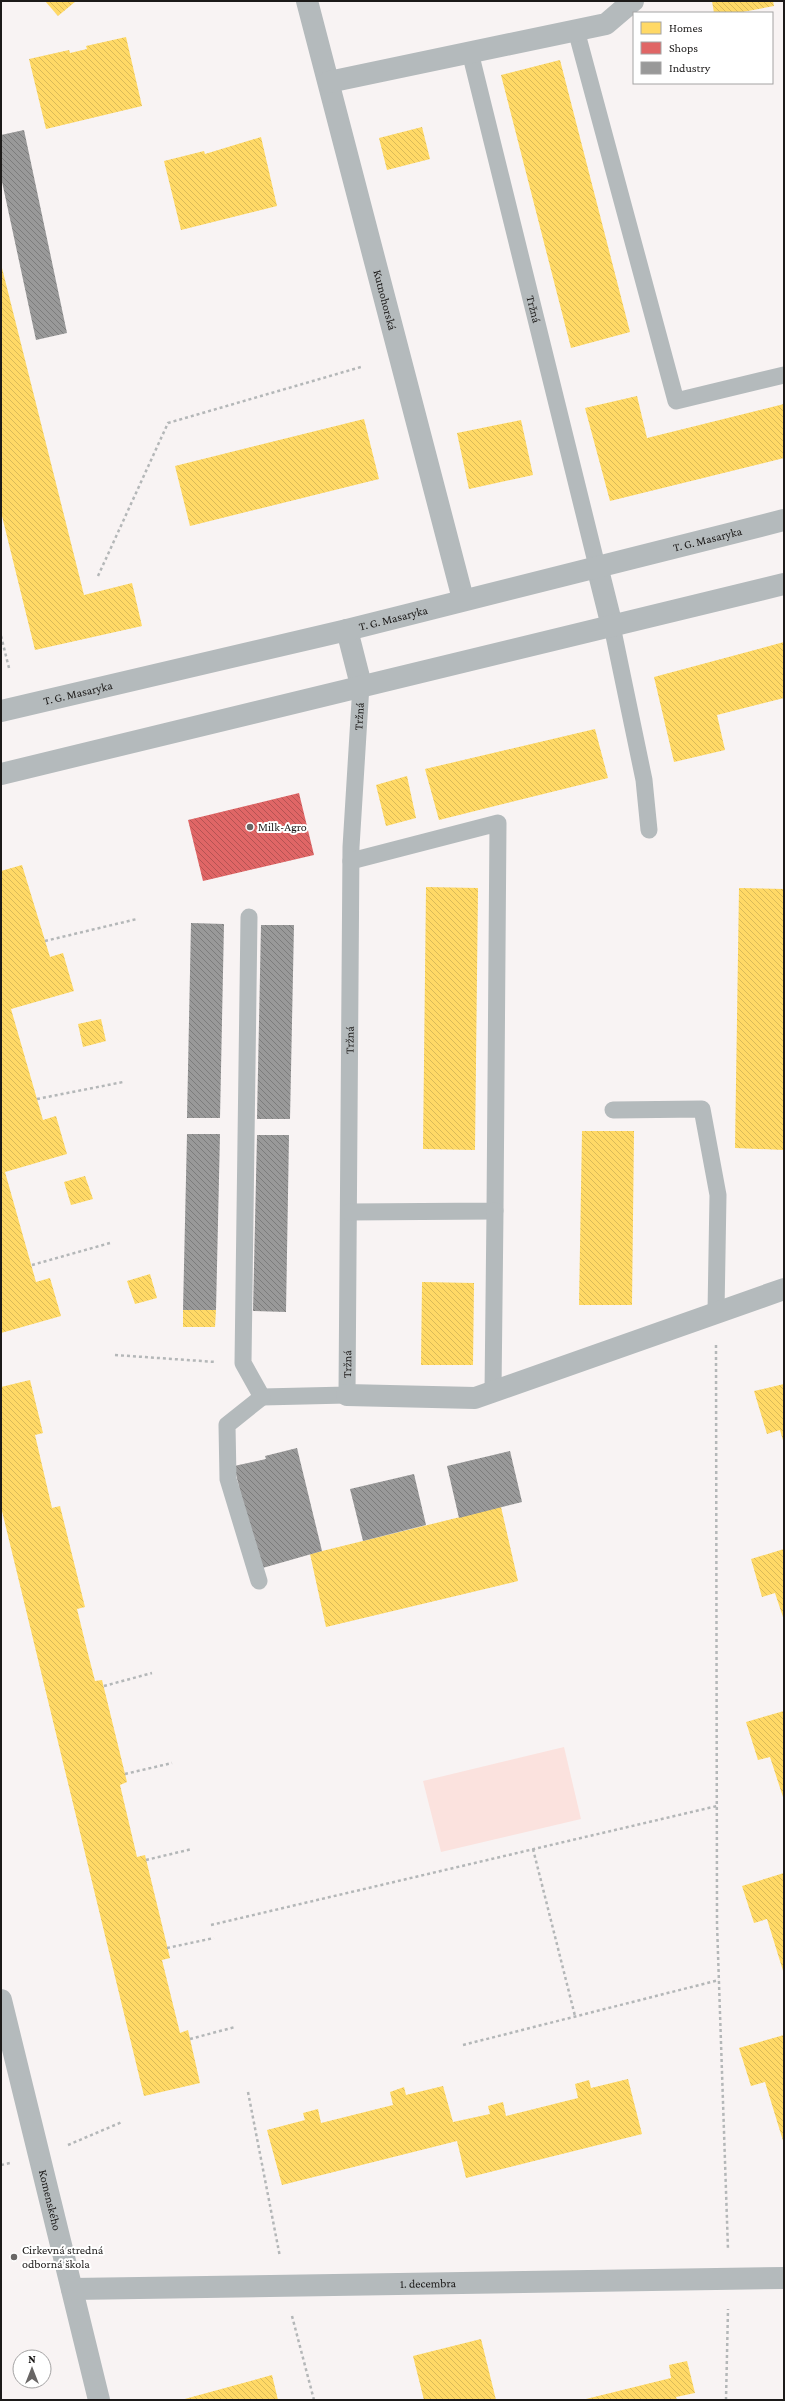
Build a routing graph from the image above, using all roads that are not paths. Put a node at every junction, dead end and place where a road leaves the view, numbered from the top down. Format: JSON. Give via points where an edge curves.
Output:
{"nodes":[{"id":1,"x":307,"y":1,"type":"edge"},
{"id":2,"x":633,"y":1,"type":"edge"},
{"id":3,"x":576,"y":30,"type":"junction"},
{"id":4,"x":470,"y":52,"type":"junction"},
{"id":5,"x":329,"y":82,"type":"junction"},
{"id":6,"x":784,"y":375,"type":"edge"},
{"id":7,"x":784,"y":520,"type":"edge"},
{"id":8,"x":597,"y":566,"type":"junction"},
{"id":9,"x":784,"y":584,"type":"edge"},
{"id":10,"x":463,"y":599,"type":"junction"},
{"id":11,"x":612,"y":626,"type":"junction"},
{"id":12,"x":347,"y":630,"type":"junction"},
{"id":13,"x":361,"y":686,"type":"junction"},
{"id":14,"x":1,"y":711,"type":"edge"},
{"id":15,"x":1,"y":774,"type":"edge"},
{"id":16,"x":649,"y":830,"type":"dead end"},
{"id":17,"x":351,"y":861,"type":"junction"},
{"id":18,"x":249,"y":917,"type":"dead end"},
{"id":19,"x":613,"y":1110,"type":"dead end"},
{"id":20,"x":495,"y":1211,"type":"junction"},
{"id":21,"x":349,"y":1212,"type":"junction"},
{"id":22,"x":784,"y":1290,"type":"edge"},
{"id":23,"x":716,"y":1312,"type":"junction"},
{"id":24,"x":493,"y":1392,"type":"junction"},
{"id":25,"x":348,"y":1395,"type":"junction"},
{"id":26,"x":262,"y":1397,"type":"junction"},
{"id":27,"x":259,"y":1581,"type":"dead end"},
{"id":28,"x":1,"y":2000,"type":"edge"},
{"id":29,"x":784,"y":2278,"type":"edge"},
{"id":30,"x":72,"y":2289,"type":"junction"},
{"id":31,"x":99,"y":2400,"type":"edge"}],
"edges":[{"from":1,"to":5,"type":"street","name":"Kutnohorská"},
{"from":2,"to":3,"type":"street","via":[[606,24]]},
{"from":3,"to":4,"type":"street"},
{"from":3,"to":6,"type":"lane","via":[[676,401]]},
{"from":4,"to":5,"type":"street"},
{"from":4,"to":8,"type":"lane","name":"Tržná"},
{"from":5,"to":10,"type":"street","name":"Kutnohorská"},
{"from":7,"to":8,"type":"street","name":"T. G. Masaryka"},
{"from":8,"to":10,"type":"street","name":"T. G. Masaryka"},
{"from":8,"to":11,"type":"street"},
{"from":9,"to":11,"type":"street"},
{"from":10,"to":12,"type":"street","name":"T. G. Masaryka"},
{"from":11,"to":13,"type":"street"},
{"from":11,"to":16,"type":"lane","via":[[644,780]]},
{"from":12,"to":13,"type":"street"},
{"from":12,"to":14,"type":"street","name":"T. G. Masaryka"},
{"from":13,"to":15,"type":"street"},
{"from":13,"to":17,"type":"lane","name":"Tržná"},
{"from":17,"to":20,"type":"lane","via":[[498,823]]},
{"from":17,"to":21,"type":"lane","name":"Tržná"},
{"from":18,"to":26,"type":"lane","via":[[243,1363]]},
{"from":19,"to":23,"type":"lane","via":[[702,1109],[718,1195]]},
{"from":20,"to":21,"type":"lane"},
{"from":20,"to":24,"type":"lane"},
{"from":21,"to":25,"type":"lane","name":"Tržná"},
{"from":22,"to":23,"type":"street"},
{"from":23,"to":24,"type":"street"},
{"from":24,"to":25,"type":"street","via":[[475,1398]]},
{"from":25,"to":26,"type":"lane"},
{"from":26,"to":27,"type":"lane","via":[[227,1425],[228,1479]]},
{"from":28,"to":30,"type":"street","name":"Komenského"},
{"from":29,"to":30,"type":"street","name":"1. decembra"},
{"from":30,"to":31,"type":"street","name":"Komenského"}]}
